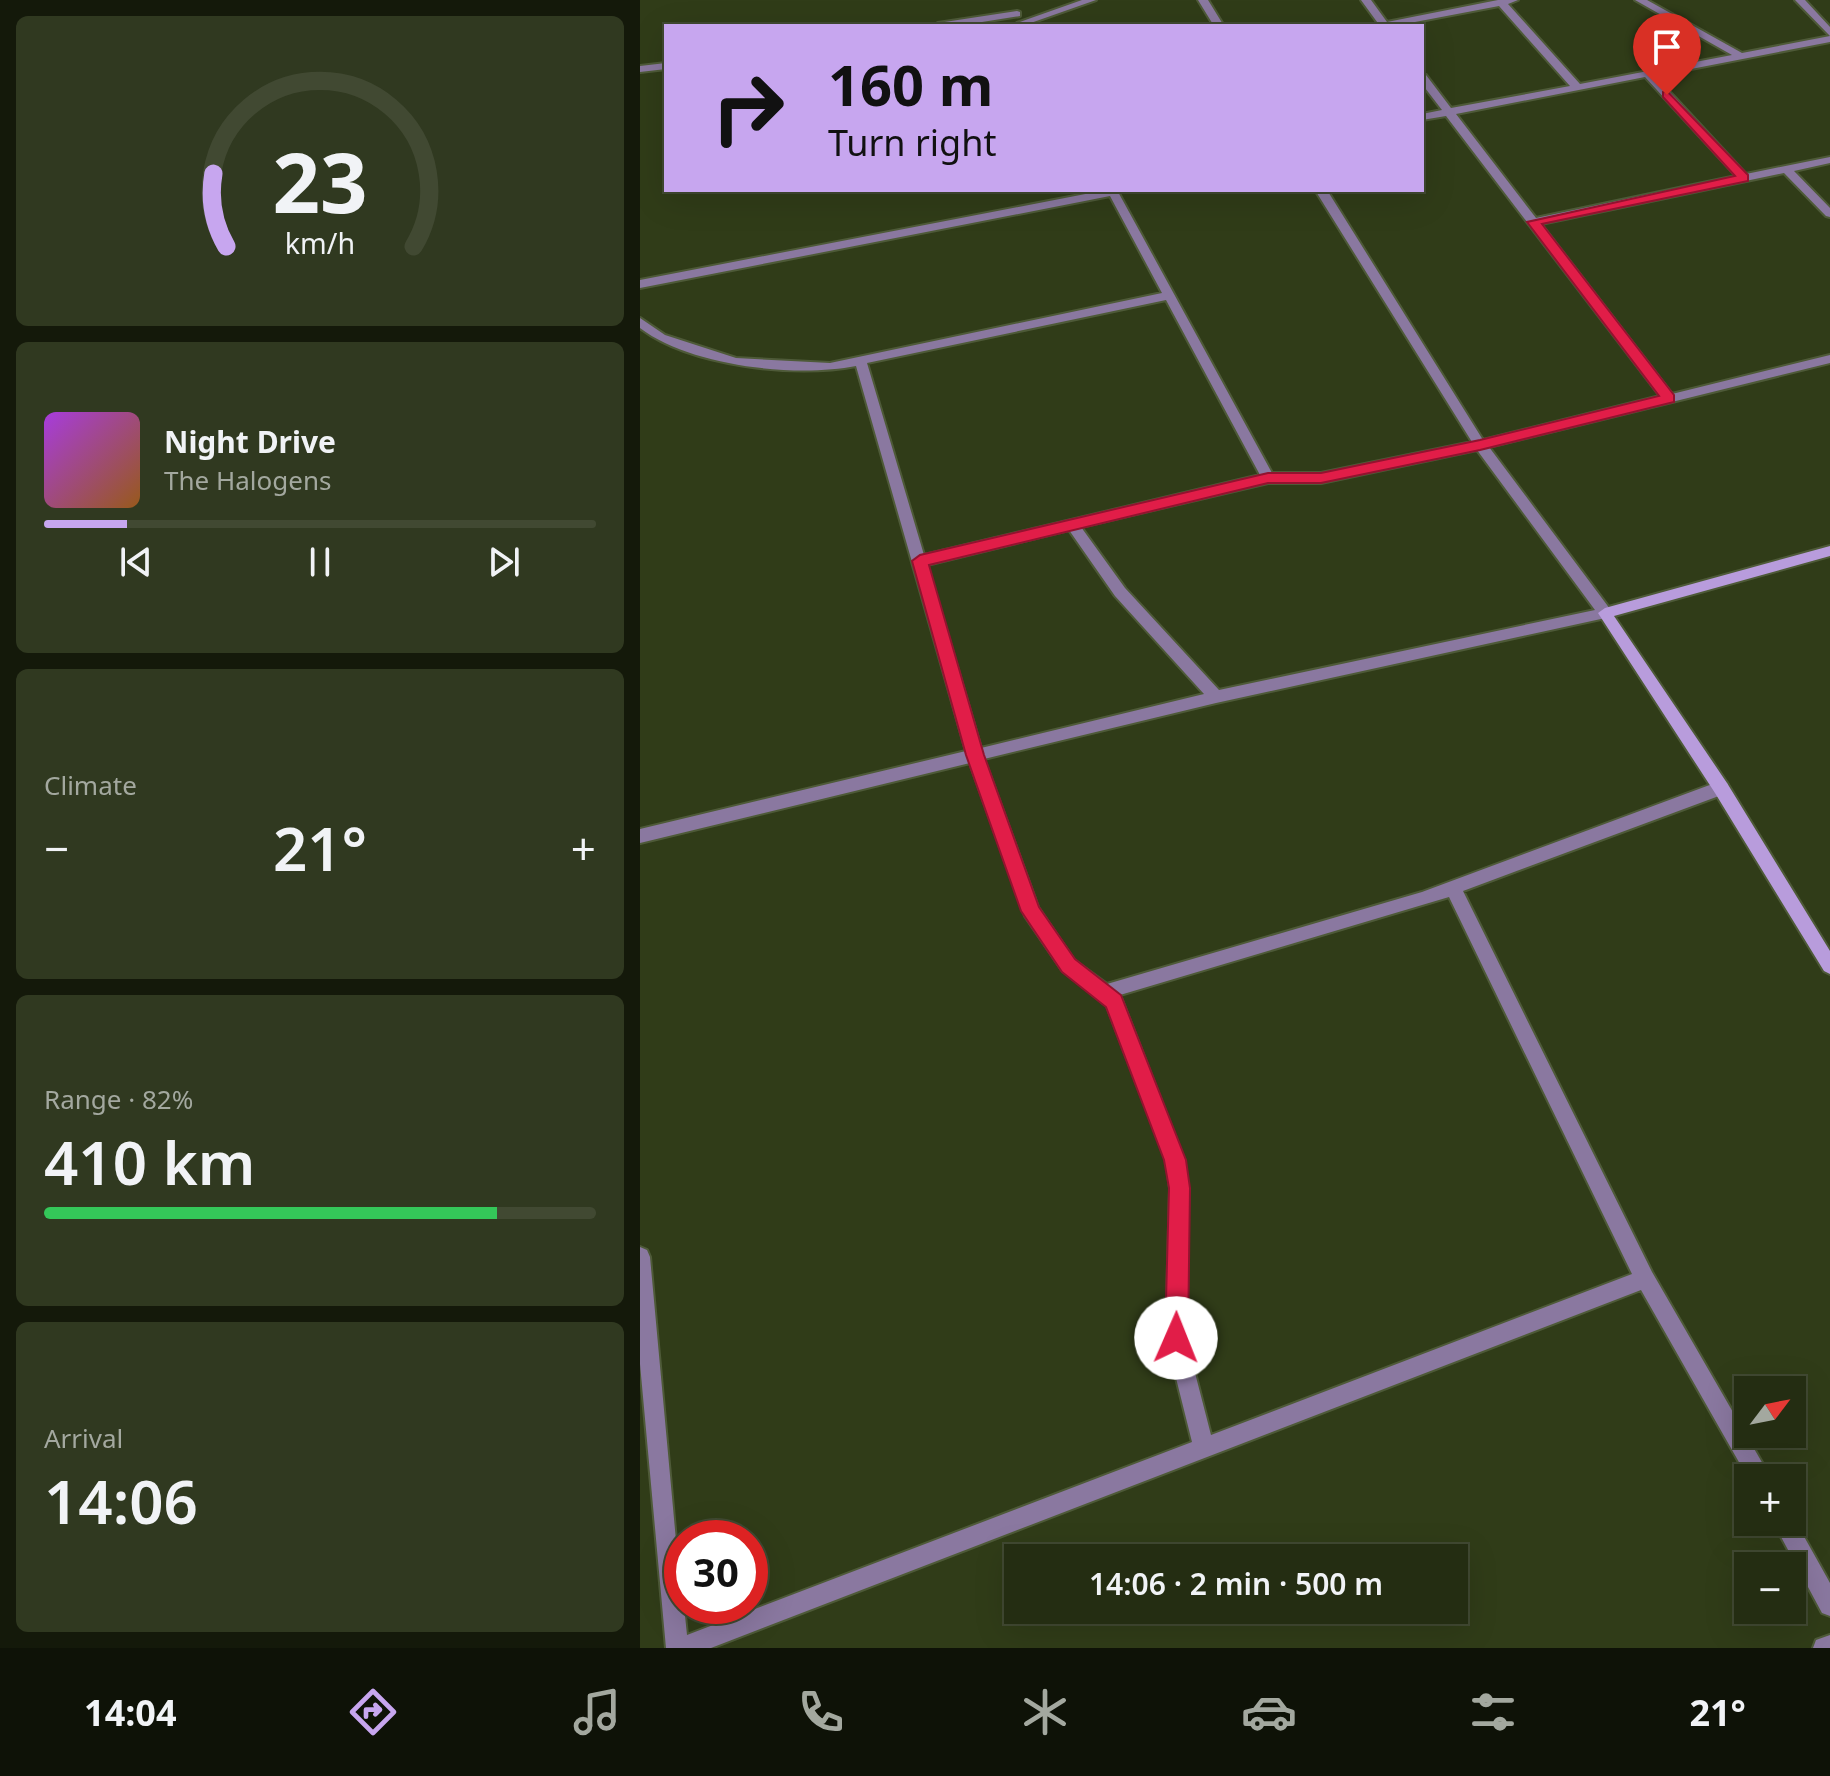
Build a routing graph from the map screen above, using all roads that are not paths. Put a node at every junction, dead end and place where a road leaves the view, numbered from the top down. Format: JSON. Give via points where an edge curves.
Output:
{"nodes":[{"id":1,"x":1009,"y":0,"type":"edge"},
{"id":2,"x":1091,"y":0,"type":"edge"},
{"id":3,"x":1203,"y":0,"type":"edge"},
{"id":4,"x":1366,"y":0,"type":"edge"},
{"id":5,"x":1513,"y":0,"type":"edge"},
{"id":6,"x":1640,"y":0,"type":"edge"},
{"id":7,"x":1800,"y":0,"type":"edge"},
{"id":8,"x":1501,"y":2,"type":"junction"},
{"id":9,"x":1020,"y":21,"type":"edge"},
{"id":10,"x":971,"y":24,"type":"edge"},
{"id":11,"x":1218,"y":24,"type":"edge"},
{"id":12,"x":1384,"y":24,"type":"edge"},
{"id":13,"x":1395,"y":24,"type":"edge"},
{"id":14,"x":1830,"y":33,"type":"edge"},
{"id":15,"x":1830,"y":39,"type":"edge"},
{"id":16,"x":1741,"y":56,"type":"junction"},
{"id":17,"x":664,"y":66,"type":"edge"},
{"id":18,"x":640,"y":69,"type":"edge"},
{"id":19,"x":1648,"y":74,"type":"junction"},
{"id":20,"x":1424,"y":80,"type":"edge"},
{"id":21,"x":1577,"y":87,"type":"junction"},
{"id":22,"x":1448,"y":112,"type":"junction"},
{"id":23,"x":1424,"y":117,"type":"edge"},
{"id":24,"x":1830,"y":160,"type":"edge"},
{"id":25,"x":1786,"y":169,"type":"junction"},
{"id":26,"x":1743,"y":178,"type":"junction"},
{"id":27,"x":1109,"y":192,"type":"edge"},
{"id":28,"x":1115,"y":192,"type":"edge"},
{"id":29,"x":1322,"y":192,"type":"edge"},
{"id":30,"x":1830,"y":214,"type":"edge"},
{"id":31,"x":1534,"y":222,"type":"junction"},
{"id":32,"x":640,"y":284,"type":"edge"},
{"id":33,"x":1167,"y":296,"type":"junction"},
{"id":34,"x":640,"y":322,"type":"edge"},
{"id":35,"x":1830,"y":359,"type":"edge"},
{"id":36,"x":861,"y":363,"type":"junction"},
{"id":37,"x":1669,"y":399,"type":"junction"},
{"id":38,"x":1480,"y":445,"type":"junction"},
{"id":39,"x":1268,"y":478,"type":"junction"},
{"id":40,"x":1072,"y":525,"type":"junction"},
{"id":41,"x":1830,"y":551,"type":"edge"},
{"id":42,"x":920,"y":561,"type":"junction"},
{"id":43,"x":1605,"y":613,"type":"junction"},
{"id":44,"x":1216,"y":697,"type":"junction"},
{"id":45,"x":975,"y":755,"type":"junction"},
{"id":46,"x":1721,"y":788,"type":"junction"},
{"id":47,"x":640,"y":836,"type":"edge"},
{"id":48,"x":1453,"y":888,"type":"junction"},
{"id":49,"x":1830,"y":966,"type":"edge"},
{"id":50,"x":1105,"y":992,"type":"junction"},
{"id":51,"x":640,"y":1257,"type":"edge"},
{"id":52,"x":1645,"y":1279,"type":"junction"},
{"id":53,"x":1204,"y":1448,"type":"junction"},
{"id":54,"x":1752,"y":1464,"type":"edge"},
{"id":55,"x":1792,"y":1536,"type":"edge"},
{"id":56,"x":1830,"y":1605,"type":"edge"},
{"id":57,"x":1830,"y":1646,"type":"edge"},
{"id":58,"x":680,"y":1648,"type":"edge"},
{"id":59,"x":1824,"y":1648,"type":"edge"}],
"edges":[{"from":1,"to":9,"type":"street"},
{"from":2,"to":9,"type":"street"},
{"from":3,"to":11,"type":"street"},
{"from":4,"to":12,"type":"street"},
{"from":5,"to":8,"type":"street"},
{"from":6,"to":16,"type":"street"},
{"from":7,"to":14,"type":"street"},
{"from":8,"to":13,"type":"street"},
{"from":8,"to":21,"type":"street"},
{"from":9,"to":10,"type":"street"},
{"from":15,"to":16,"type":"street"},
{"from":16,"to":19,"type":"street"},
{"from":17,"to":18,"type":"street"},
{"from":19,"to":21,"type":"street"},
{"from":19,"to":26,"type":"street"},
{"from":20,"to":22,"type":"street"},
{"from":21,"to":22,"type":"street"},
{"from":22,"to":23,"type":"street"},
{"from":22,"to":31,"type":"street"},
{"from":24,"to":25,"type":"street"},
{"from":25,"to":26,"type":"street"},
{"from":25,"to":30,"type":"street"},
{"from":26,"to":31,"type":"street"},
{"from":27,"to":32,"type":"street"},
{"from":28,"to":33,"type":"street"},
{"from":29,"to":38,"type":"street"},
{"from":31,"to":37,"type":"street"},
{"from":33,"to":36,"type":"street"},
{"from":33,"to":39,"type":"street"},
{"from":34,"to":36,"type":"street","via":[[661,338],[735,362],[830,367]]},
{"from":35,"to":37,"type":"street"},
{"from":36,"to":42,"type":"street"},
{"from":37,"to":38,"type":"street"},
{"from":38,"to":39,"type":"street","via":[[1321,478]]},
{"from":38,"to":43,"type":"street"},
{"from":39,"to":40,"type":"street"},
{"from":40,"to":42,"type":"street"},
{"from":40,"to":44,"type":"street","via":[[1120,592]]},
{"from":41,"to":43,"type":"street"},
{"from":42,"to":45,"type":"street"},
{"from":43,"to":44,"type":"street"},
{"from":43,"to":46,"type":"street"},
{"from":44,"to":45,"type":"street"},
{"from":45,"to":47,"type":"street"},
{"from":45,"to":50,"type":"street","via":[[1031,911],[1068,965]]},
{"from":46,"to":48,"type":"street"},
{"from":46,"to":49,"type":"street"},
{"from":48,"to":50,"type":"street"},
{"from":48,"to":52,"type":"street"},
{"from":50,"to":53,"type":"street","via":[[1114,1001],[1175,1160],[1176,1338]]},
{"from":51,"to":58,"type":"street"},
{"from":52,"to":53,"type":"street"},
{"from":52,"to":54,"type":"street"},
{"from":53,"to":58,"type":"street"},
{"from":55,"to":56,"type":"street"},
{"from":57,"to":59,"type":"street"}]}
